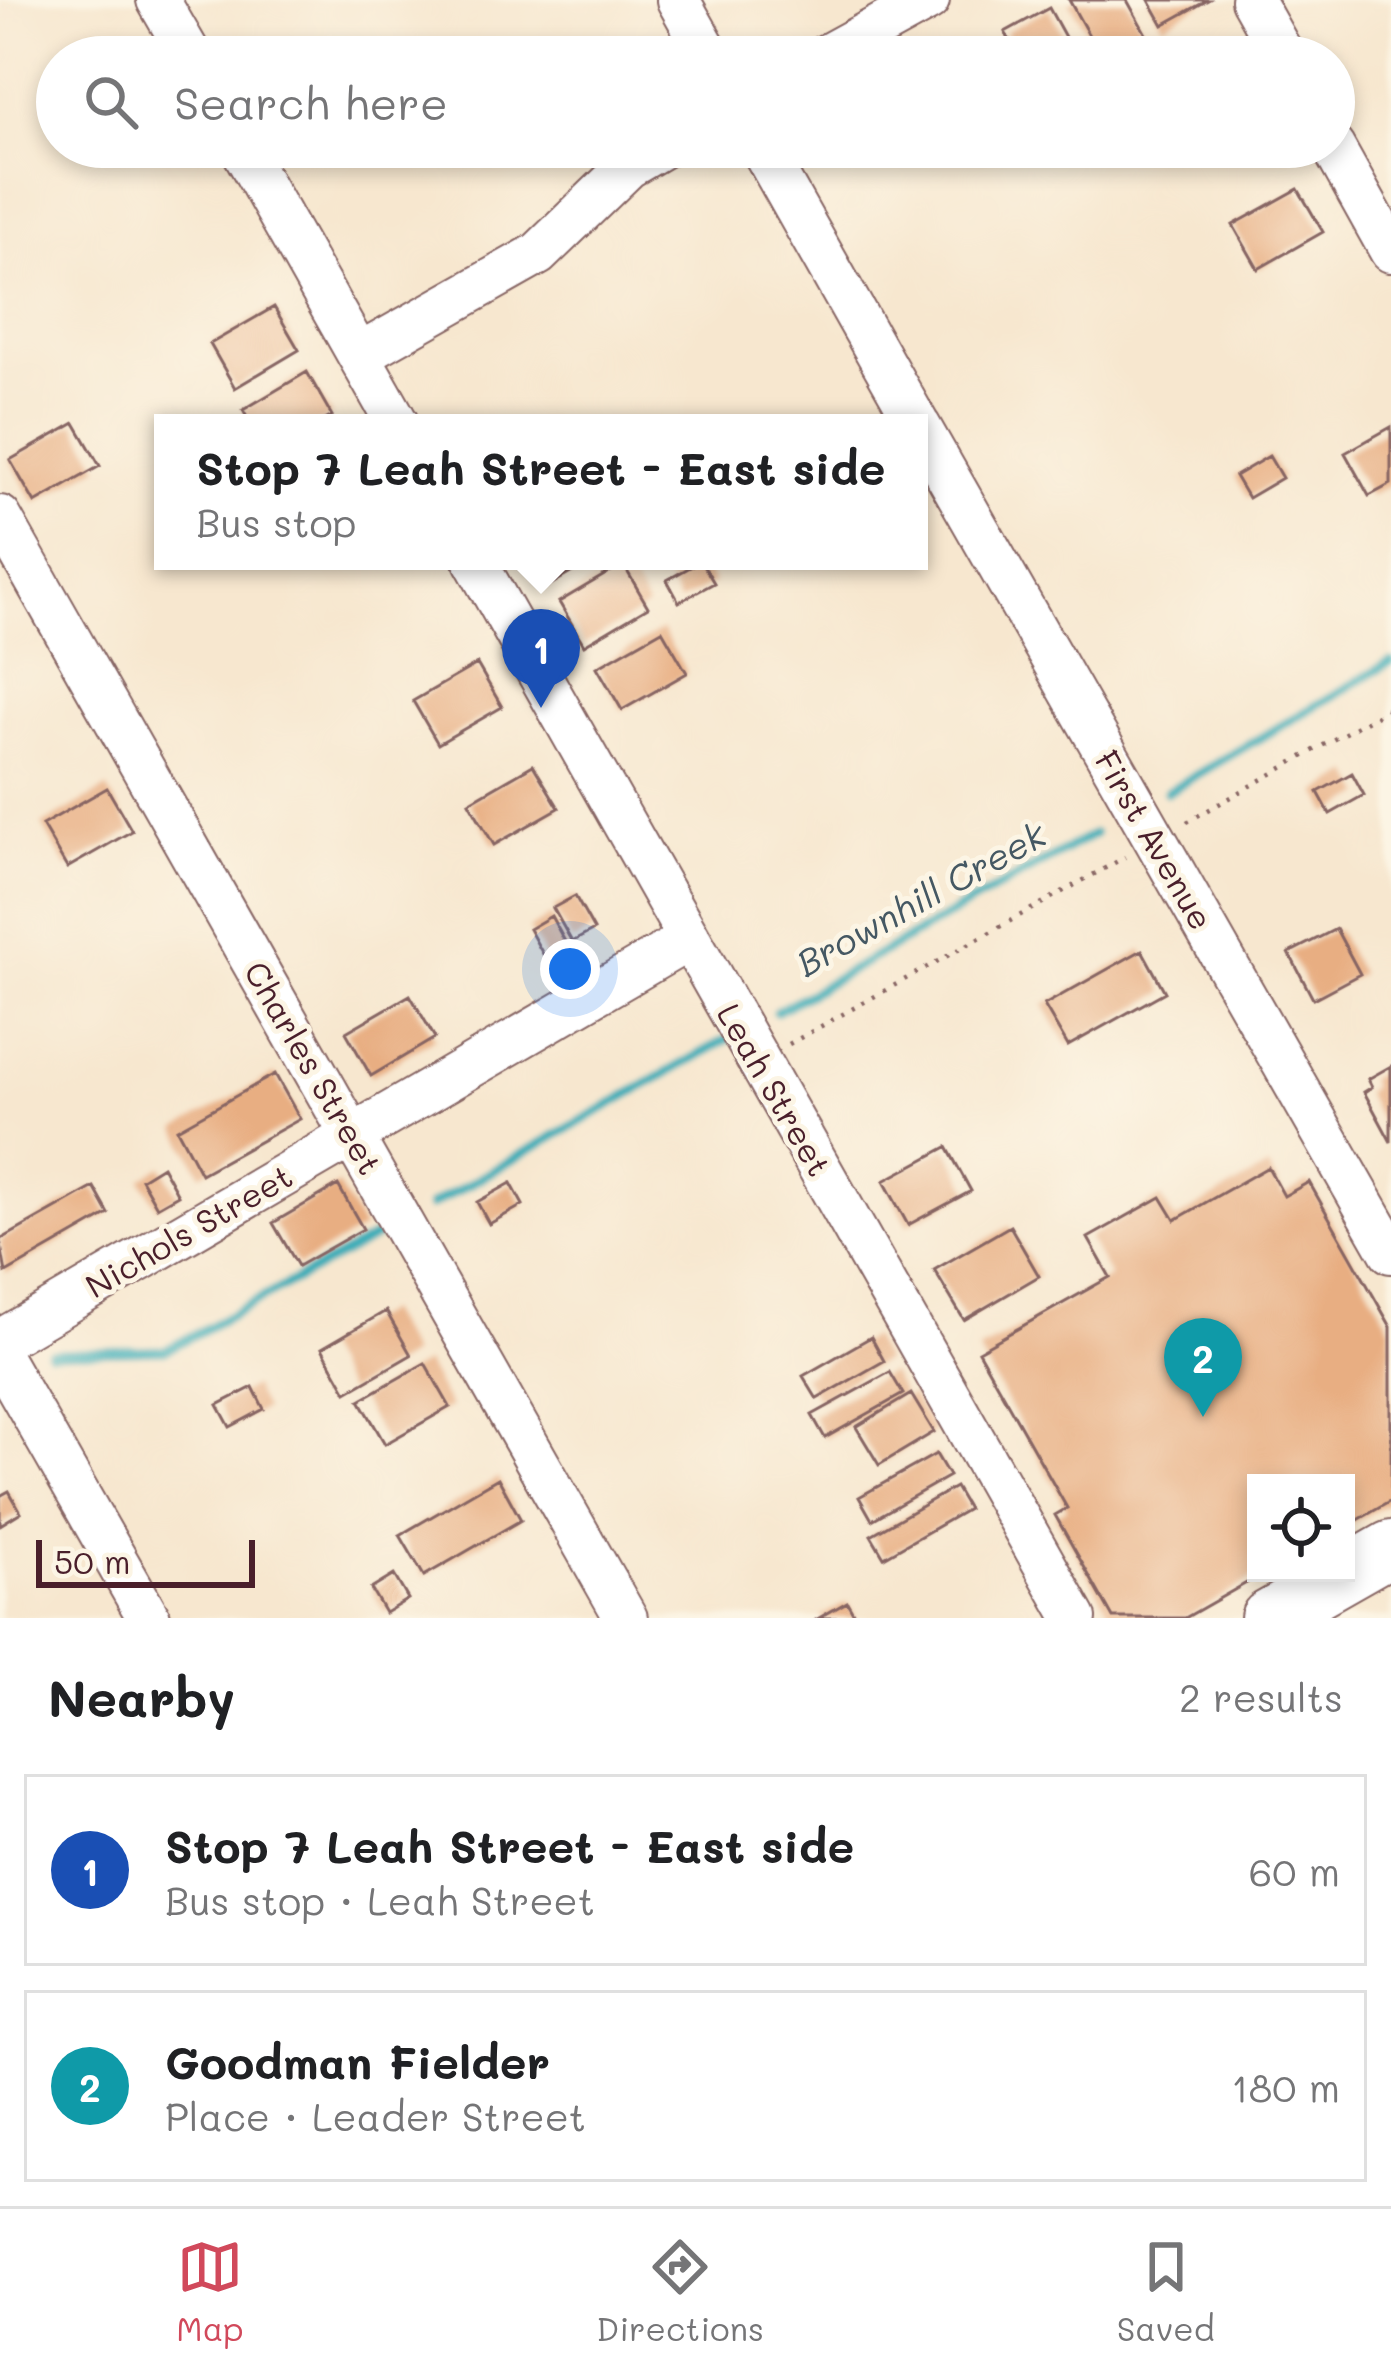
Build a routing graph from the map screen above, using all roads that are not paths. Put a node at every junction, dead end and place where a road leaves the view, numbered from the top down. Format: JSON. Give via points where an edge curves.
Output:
{"nodes":[{"id":1,"x":158,"y":0,"type":"edge"},
{"id":2,"x":678,"y":0,"type":"edge"},
{"id":3,"x":928,"y":0,"type":"edge"},
{"id":4,"x":1252,"y":0,"type":"edge"},
{"id":5,"x":178,"y":36,"type":"edge"},
{"id":6,"x":698,"y":36,"type":"edge"},
{"id":7,"x":862,"y":36,"type":"edge"},
{"id":8,"x":1272,"y":36,"type":"edge"},
{"id":9,"x":254,"y":168,"type":"edge"},
{"id":10,"x":626,"y":168,"type":"edge"},
{"id":11,"x":773,"y":168,"type":"edge"},
{"id":12,"x":1346,"y":168,"type":"edge"},
{"id":13,"x":1391,"y":251,"type":"edge"},
{"id":14,"x":358,"y":355,"type":"junction"},
{"id":15,"x":392,"y":414,"type":"edge"},
{"id":16,"x":912,"y":414,"type":"edge"},
{"id":17,"x":928,"y":442,"type":"edge"},
{"id":18,"x":0,"y":518,"type":"edge"},
{"id":19,"x":480,"y":570,"type":"edge"},
{"id":20,"x":689,"y":939,"type":"junction"},
{"id":21,"x":352,"y":1136,"type":"junction"},
{"id":22,"x":1391,"y":1252,"type":"edge"},
{"id":23,"x":0,"y":1341,"type":"edge"},
{"id":24,"x":0,"y":1357,"type":"edge"},
{"id":25,"x":1391,"y":1548,"type":"edge"},
{"id":26,"x":149,"y":1618,"type":"edge"},
{"id":27,"x":626,"y":1618,"type":"edge"},
{"id":28,"x":1075,"y":1618,"type":"edge"},
{"id":29,"x":1268,"y":1618,"type":"edge"}],
"edges":[{"from":1,"to":5,"type":"street"},
{"from":2,"to":6,"type":"street"},
{"from":3,"to":7,"type":"street"},
{"from":4,"to":8,"type":"street"},
{"from":9,"to":14,"type":"street"},
{"from":10,"to":14,"type":"street","via":[[538,254]]},
{"from":11,"to":16,"type":"street","name":"First Avenue"},
{"from":12,"to":13,"type":"street"},
{"from":14,"to":15,"type":"street"},
{"from":17,"to":22,"type":"street","name":"First Avenue"},
{"from":18,"to":21,"type":"street","name":"Charles Street"},
{"from":19,"to":20,"type":"street","name":"Leah Street"},
{"from":20,"to":21,"type":"street","name":"Nichols Street"},
{"from":20,"to":28,"type":"street","name":"Leah Street"},
{"from":21,"to":23,"type":"street","name":"Nichols Street"},
{"from":21,"to":27,"type":"street","name":"Charles Street"},
{"from":24,"to":26,"type":"street"},
{"from":25,"to":29,"type":"main road"}]}
